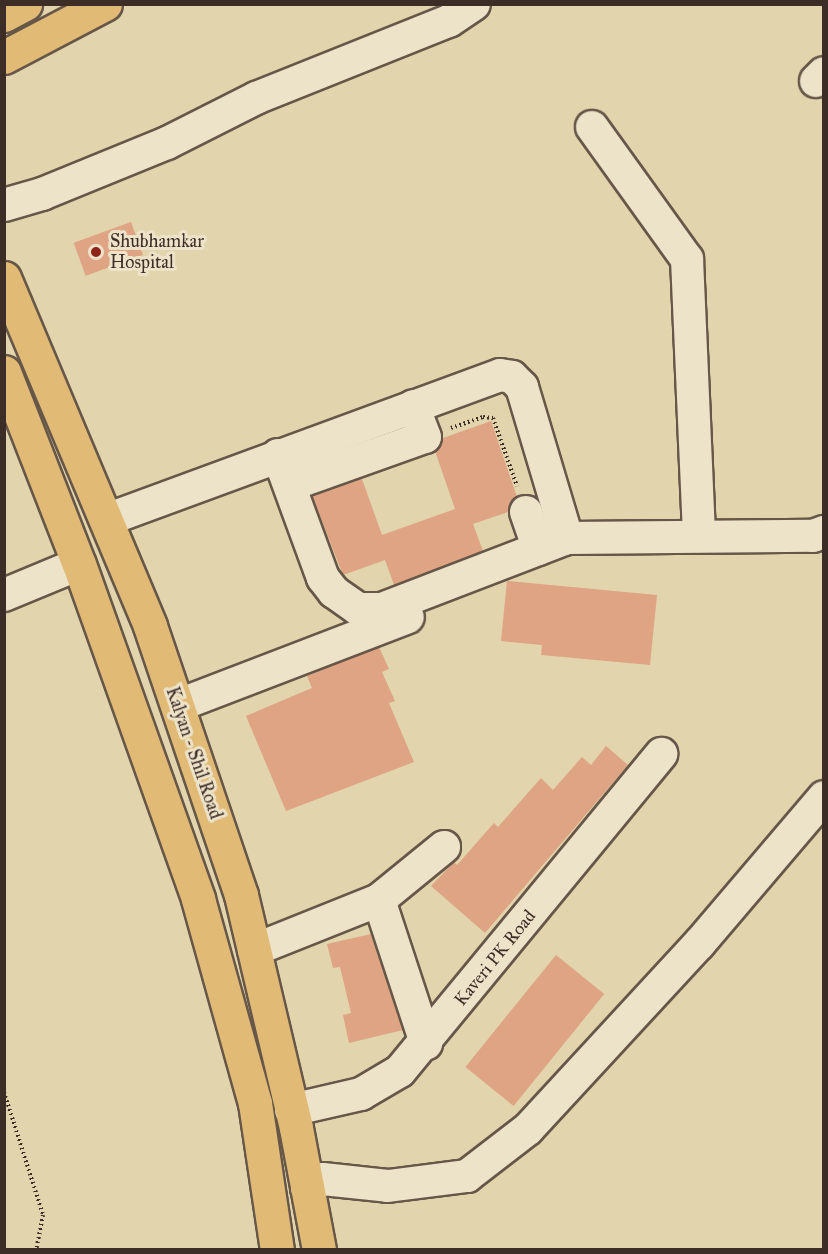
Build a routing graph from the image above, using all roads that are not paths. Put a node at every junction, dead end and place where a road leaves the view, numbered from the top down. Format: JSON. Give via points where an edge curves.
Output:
{"nodes":[{"id":1,"x":25,"y":4,"type":"edge"},
{"id":2,"x":105,"y":4,"type":"edge"},
{"id":3,"x":474,"y":4,"type":"edge"},
{"id":4,"x":4,"y":15,"type":"edge"},
{"id":5,"x":4,"y":57,"type":"edge"},
{"id":6,"x":592,"y":127,"type":"dead end"},
{"id":7,"x":4,"y":205,"type":"edge"},
{"id":8,"x":4,"y":278,"type":"edge"},
{"id":9,"x":4,"y":372,"type":"edge"},
{"id":10,"x":413,"y":406,"type":"junction"},
{"id":11,"x":344,"y":431,"type":"junction"},
{"id":12,"x":278,"y":455,"type":"junction"},
{"id":13,"x":356,"y":462,"type":"junction"},
{"id":14,"x":290,"y":485,"type":"junction"},
{"id":15,"x":526,"y":512,"type":"road end"},
{"id":16,"x":106,"y":520,"type":"junction"},
{"id":17,"x":824,"y":532,"type":"edge"},
{"id":18,"x":699,"y":536,"type":"junction"},
{"id":19,"x":553,"y":544,"type":"junction"},
{"id":20,"x":79,"y":564,"type":"junction"},
{"id":21,"x":473,"y":592,"type":"dead end"},
{"id":22,"x":4,"y":595,"type":"edge"},
{"id":23,"x":179,"y":705,"type":"junction"},
{"id":24,"x":661,"y":754,"type":"dead end"},
{"id":25,"x":824,"y":797,"type":"edge"},
{"id":26,"x":444,"y":847,"type":"dead end"},
{"id":27,"x":379,"y":900,"type":"junction"},
{"id":28,"x":254,"y":951,"type":"junction"},
{"id":29,"x":426,"y":1043,"type":"junction"},
{"id":30,"x":291,"y":1110,"type":"junction"},
{"id":31,"x":307,"y":1188,"type":"junction"},
{"id":32,"x":277,"y":1250,"type":"edge"},
{"id":33,"x":319,"y":1250,"type":"edge"}],
"edges":[{"from":1,"to":4,"type":"main road"},
{"from":2,"to":5,"type":"main road"},
{"from":3,"to":7,"type":"street","via":[[449,21],[256,98],[167,143],[42,194]]},
{"from":6,"to":18,"type":"street","via":[[687,259]]},
{"from":8,"to":16,"type":"main road","name":"Kalyan - Shil Road"},
{"from":9,"to":20,"type":"main road"},
{"from":10,"to":11,"type":"street"},
{"from":10,"to":13,"type":"street","via":[[425,437]]},
{"from":10,"to":19,"type":"street","via":[[500,375],[512,377],[522,387]]},
{"from":11,"to":12,"type":"street"},
{"from":11,"to":13,"type":"street"},
{"from":12,"to":14,"type":"street"},
{"from":12,"to":16,"type":"street"},
{"from":13,"to":14,"type":"street"},
{"from":14,"to":19,"type":"street","via":[[323,578],[334,592],[358,609],[382,609]]},
{"from":15,"to":19,"type":"street"},
{"from":16,"to":23,"type":"main road","name":"Kalyan - Shil Road"},
{"from":17,"to":18,"type":"street","via":[[813,536]]},
{"from":18,"to":19,"type":"street"},
{"from":20,"to":22,"type":"street"},
{"from":20,"to":32,"type":"main road","via":[[198,899],[255,1104]]},
{"from":21,"to":23,"type":"street"},
{"from":23,"to":28,"type":"main road","name":"Kalyan - Shil Road","via":[[241,895]]},
{"from":24,"to":29,"type":"street","name":"Kaveri PK Road"},
{"from":25,"to":31,"type":"street","via":[[699,944],[528,1129],[467,1176],[388,1186],[323,1179]]},
{"from":26,"to":27,"type":"street"},
{"from":27,"to":28,"type":"street"},
{"from":27,"to":29,"type":"street"},
{"from":28,"to":30,"type":"main road","name":"Kalyan - Shil Road"},
{"from":29,"to":30,"type":"street","name":"Kaveri PK Road","via":[[381,1085],[361,1094]]},
{"from":30,"to":31,"type":"main road","name":"Kalyan - Shil Road"},
{"from":31,"to":33,"type":"main road","name":"Kalyan - Shil Road"}]}
